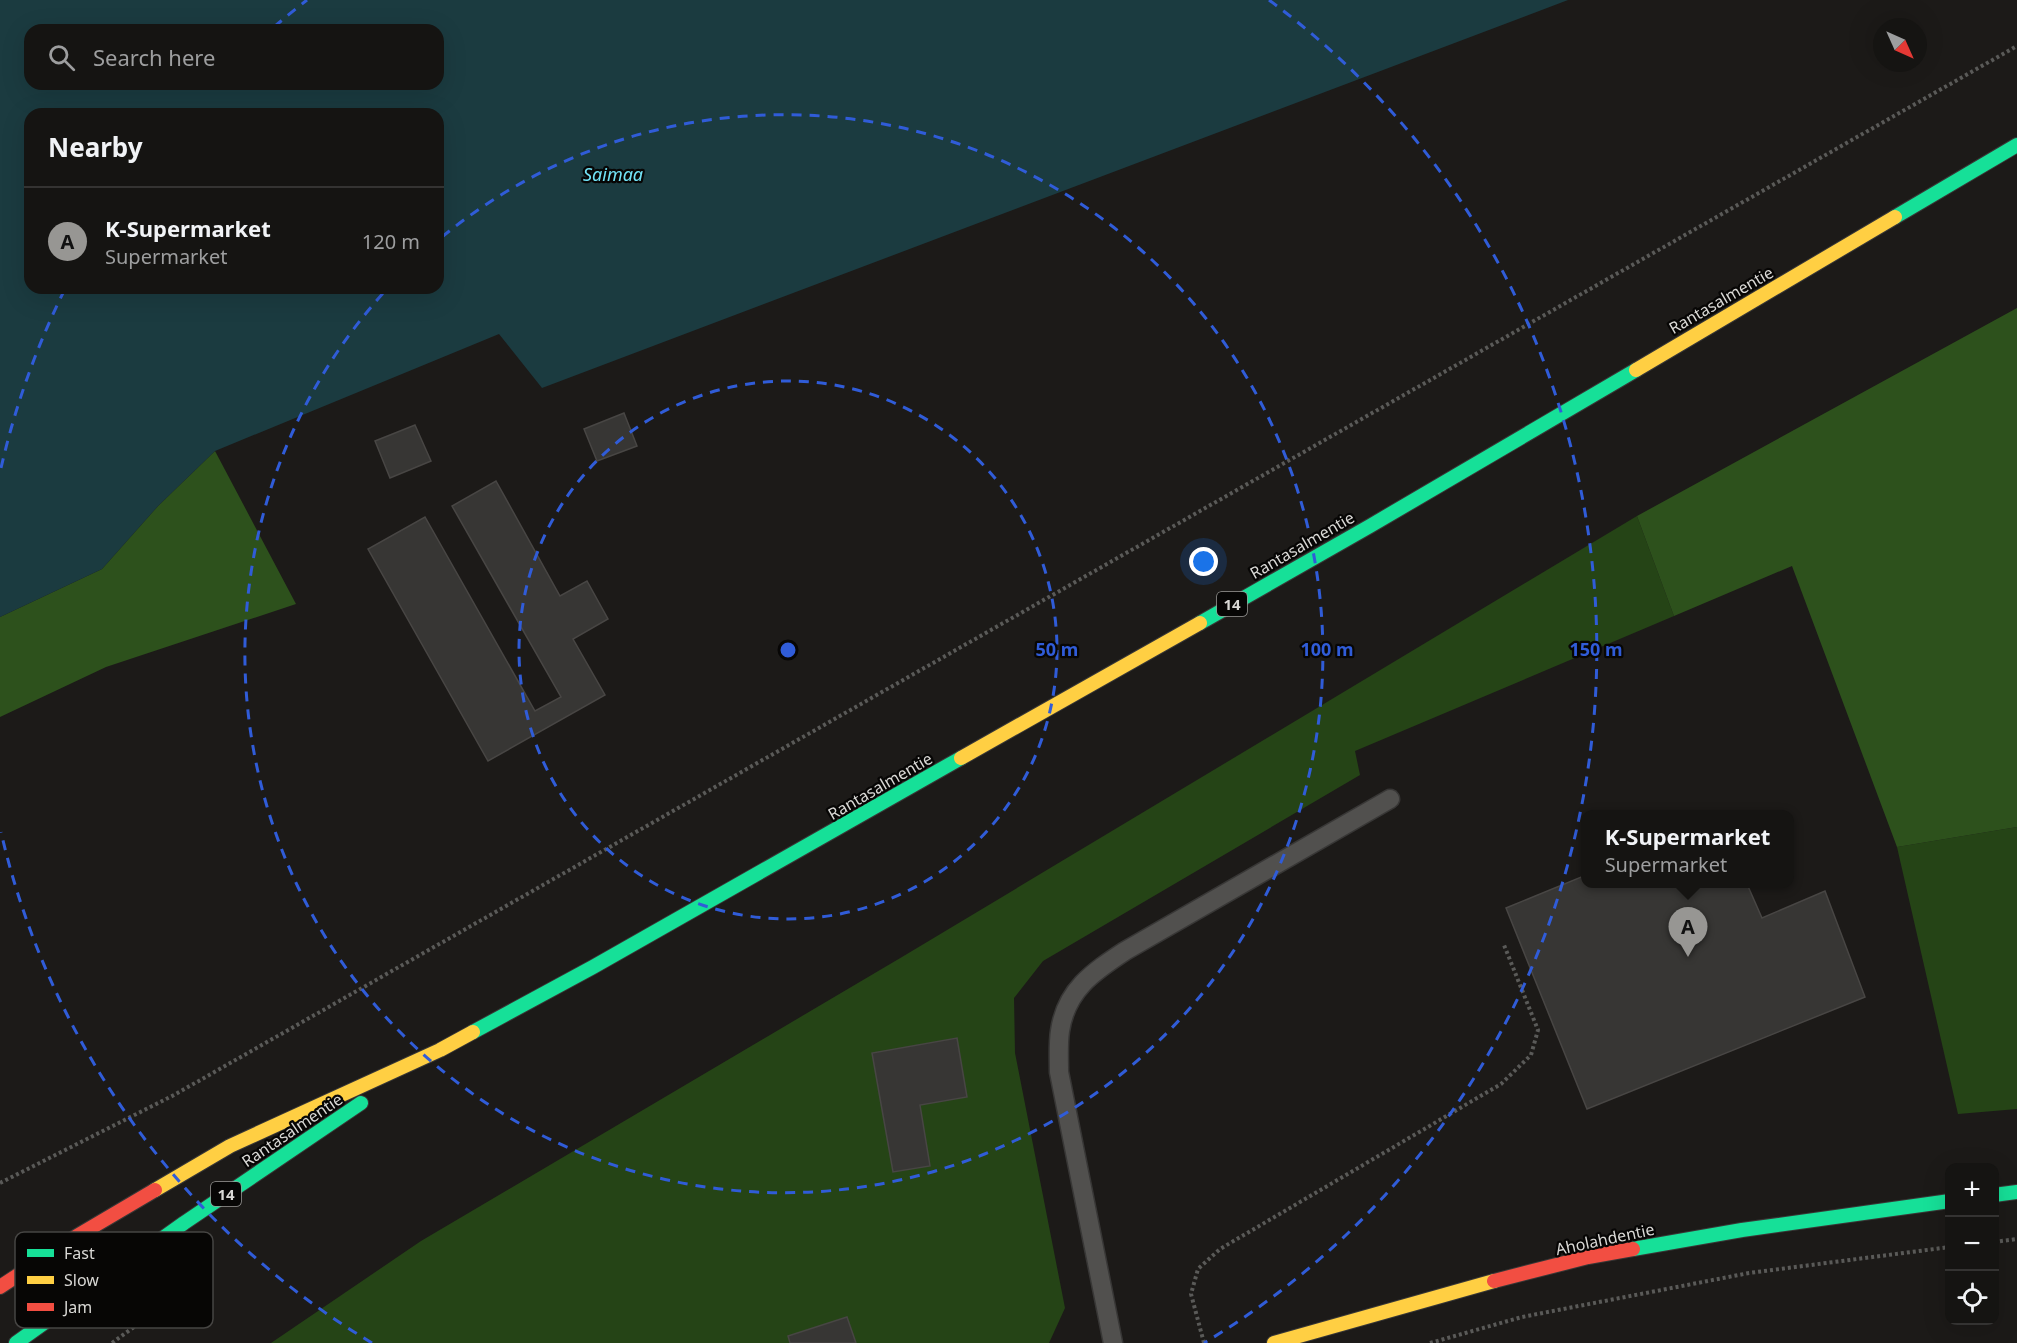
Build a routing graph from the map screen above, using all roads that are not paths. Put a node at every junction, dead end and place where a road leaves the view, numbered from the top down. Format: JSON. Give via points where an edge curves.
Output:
{"nodes":[{"id":1,"x":2017,"y":145,"type":"edge"},
{"id":2,"x":1390,"y":799,"type":"dead end"},
{"id":3,"x":440,"y":1050,"type":"junction"},
{"id":4,"x":2017,"y":1192,"type":"edge"},
{"id":5,"x":1999,"y":1194,"type":"edge"},
{"id":6,"x":1945,"y":1202,"type":"edge"},
{"id":7,"x":83,"y":1232,"type":"edge"},
{"id":8,"x":171,"y":1232,"type":"edge"},
{"id":9,"x":15,"y":1277,"type":"edge"},
{"id":10,"x":0,"y":1287,"type":"edge"},
{"id":11,"x":37,"y":1328,"type":"edge"},
{"id":12,"x":16,"y":1343,"type":"edge"},
{"id":13,"x":1113,"y":1343,"type":"edge"},
{"id":14,"x":1274,"y":1343,"type":"edge"}],
"edges":[{"from":1,"to":3,"type":"main road","name":"Rantasalmentie","number":"14","via":[[1360,532]]},
{"from":2,"to":13,"type":"lane","via":[[1125,951],[1092,973],[1065,1010],[1059,1032],[1059,1072]]},
{"from":3,"to":7,"type":"main road","name":"Rantasalmentie","number":"14","via":[[230,1146]]},
{"from":3,"to":8,"type":"main road","name":"Rantasalmentie","number":"14"},
{"from":4,"to":5,"type":"main road"},
{"from":6,"to":14,"type":"main road","name":"Aholahdentie","via":[[1742,1230],[1588,1257]]},
{"from":9,"to":10,"type":"main road","name":"Rantasalmentie","number":"14"},
{"from":11,"to":12,"type":"main road","name":"Rantasalmentie","number":"14"}]}
